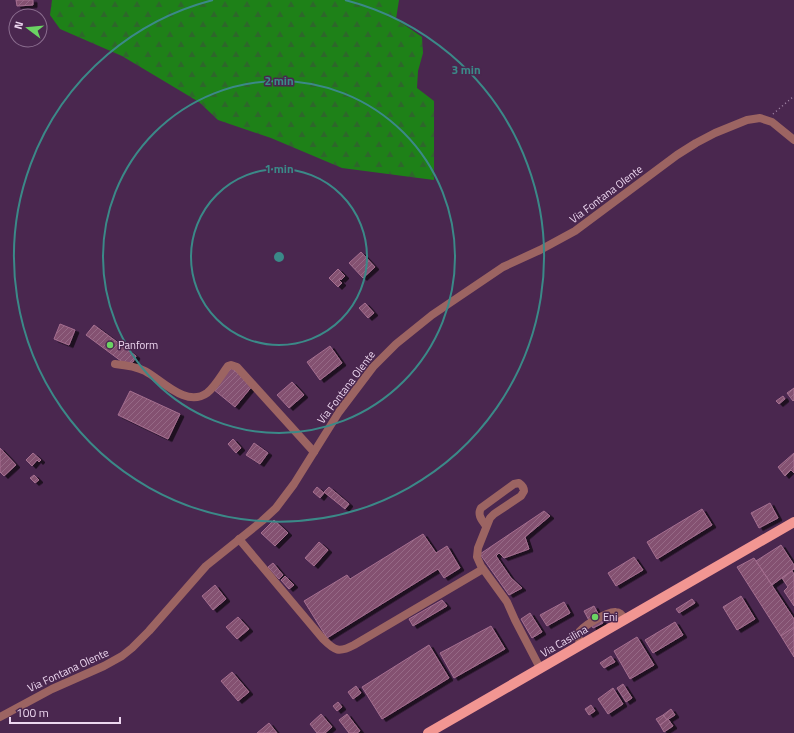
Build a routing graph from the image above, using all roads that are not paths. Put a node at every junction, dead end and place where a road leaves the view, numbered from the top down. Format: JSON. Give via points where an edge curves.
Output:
{"nodes":[{"id":1,"x":794,"y":140,"type":"edge"},
{"id":2,"x":115,"y":364,"type":"dead end"},
{"id":3,"x":314,"y":452,"type":"junction"},
{"id":4,"x":794,"y":522,"type":"edge"},
{"id":5,"x":486,"y":526,"type":"junction"},
{"id":6,"x":239,"y":539,"type":"junction"},
{"id":7,"x":483,"y":569,"type":"junction"},
{"id":8,"x":625,"y":620,"type":"junction"},
{"id":9,"x":580,"y":645,"type":"junction"},
{"id":10,"x":540,"y":668,"type":"junction"},
{"id":11,"x":0,"y":717,"type":"edge"},
{"id":12,"x":428,"y":733,"type":"edge"}],
"edges":[{"from":1,"to":3,"type":"street","name":"Via Fontana Olente","via":[[767,119],[747,120],[723,129],[696,143],[656,170],[576,231],[503,267],[424,321],[396,344],[373,367],[350,397]]},
{"from":2,"to":3,"type":"street","via":[[145,371],[191,398],[208,392],[228,366],[237,367]]},
{"from":3,"to":6,"type":"street","name":"Via Fontana Olente","via":[[280,504]]},
{"from":4,"to":8,"type":"main road","name":"Via Casilina"},
{"from":5,"to":5,"type":"street","via":[[494,514],[523,493],[524,488],[521,484],[514,484],[481,508],[480,516]]},
{"from":5,"to":7,"type":"street","via":[[477,555]]},
{"from":6,"to":7,"type":"street","via":[[323,640],[338,650],[354,645]]},
{"from":6,"to":11,"type":"street","name":"Via Fontana Olente","via":[[206,566],[149,631],[126,653],[98,670],[52,689]]},
{"from":7,"to":10,"type":"street","via":[[507,602]]},
{"from":8,"to":9,"type":"main road","name":"Via Casilina"},
{"from":8,"to":9,"type":"street","via":[[619,613],[613,612],[584,626],[578,634]]},
{"from":9,"to":10,"type":"main road","name":"Via Casilina"},
{"from":10,"to":12,"type":"main road","name":"Via Casilina"}]}
